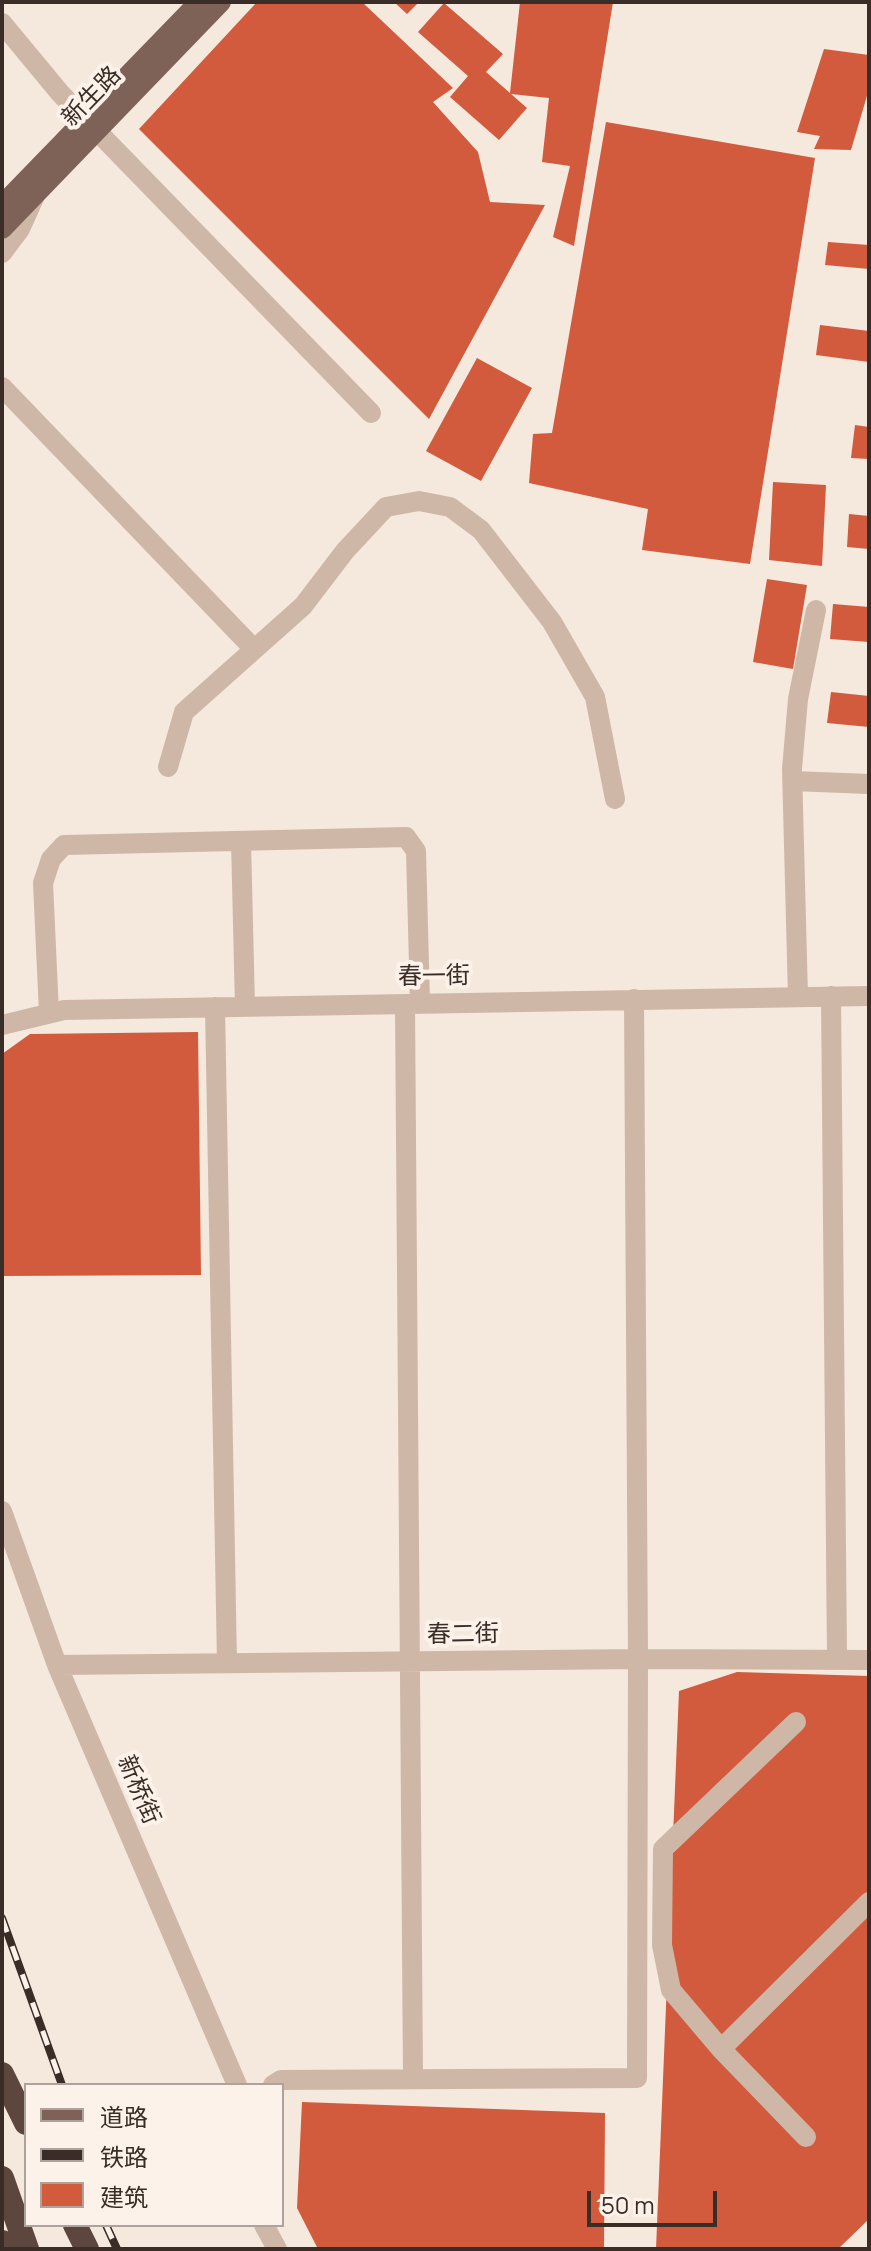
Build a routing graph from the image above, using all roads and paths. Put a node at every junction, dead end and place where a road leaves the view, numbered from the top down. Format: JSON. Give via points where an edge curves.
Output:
{"nodes":[{"id":1,"x":199,"y":2,"type":"edge"},
{"id":2,"x":221,"y":2,"type":"edge"},
{"id":3,"x":2,"y":23,"type":"edge"},
{"id":4,"x":91,"y":124,"type":"junction"},
{"id":5,"x":31,"y":187,"type":"junction"},
{"id":6,"x":2,"y":195,"type":"edge"},
{"id":7,"x":2,"y":205,"type":"edge"},
{"id":8,"x":2,"y":229,"type":"edge"},
{"id":9,"x":2,"y":253,"type":"edge"},
{"id":10,"x":2,"y":387,"type":"edge"},
{"id":11,"x":371,"y":413,"type":"dead end"},
{"id":12,"x":816,"y":610,"type":"dead end"},
{"id":13,"x":254,"y":649,"type":"junction"},
{"id":14,"x":168,"y":767,"type":"dead end"},
{"id":15,"x":793,"y":781,"type":"junction"},
{"id":16,"x":869,"y":784,"type":"edge"},
{"id":17,"x":615,"y":799,"type":"dead end"},
{"id":18,"x":241,"y":841,"type":"junction"},
{"id":19,"x":831,"y":996,"type":"junction"},
{"id":20,"x":869,"y":996,"type":"edge"},
{"id":21,"x":798,"y":997,"type":"junction"},
{"id":22,"x":634,"y":999,"type":"junction"},
{"id":23,"x":412,"y":1004,"type":"junction"},
{"id":24,"x":215,"y":1007,"type":"junction"},
{"id":25,"x":245,"y":1007,"type":"junction"},
{"id":26,"x":49,"y":1013,"type":"junction"},
{"id":27,"x":2,"y":1025,"type":"edge"},
{"id":28,"x":2,"y":1511,"type":"edge"},
{"id":29,"x":638,"y":1659,"type":"junction"},
{"id":30,"x":837,"y":1660,"type":"junction"},
{"id":31,"x":869,"y":1660,"type":"edge"},
{"id":32,"x":411,"y":1661,"type":"junction"},
{"id":33,"x":227,"y":1663,"type":"junction"},
{"id":34,"x":57,"y":1665,"type":"junction"},
{"id":35,"x":796,"y":1722,"type":"dead end"},
{"id":36,"x":869,"y":1902,"type":"edge"},
{"id":37,"x":721,"y":2049,"type":"junction"},
{"id":38,"x":2,"y":2074,"type":"edge"},
{"id":39,"x":413,"y":2079,"type":"junction"},
{"id":40,"x":236,"y":2083,"type":"edge"},
{"id":41,"x":276,"y":2083,"type":"edge"},
{"id":42,"x":24,"y":2119,"type":"edge"},
{"id":43,"x":806,"y":2137,"type":"dead end"},
{"id":44,"x":2,"y":2178,"type":"edge"},
{"id":45,"x":76,"y":2227,"type":"edge"},
{"id":46,"x":265,"y":2227,"type":"edge"},
{"id":47,"x":2,"y":2242,"type":"edge"},
{"id":48,"x":5,"y":2249,"type":"edge"},
{"id":49,"x":27,"y":2249,"type":"edge"},
{"id":50,"x":87,"y":2249,"type":"edge"},
{"id":51,"x":277,"y":2249,"type":"edge"}],
"edges":[{"from":1,"to":4,"type":"main road","name":"新生路"},
{"from":2,"to":4,"type":"main road","name":"新生路"},
{"from":3,"to":4,"type":"street"},
{"from":4,"to":5,"type":"main road","name":"新生路"},
{"from":4,"to":11,"type":"street"},
{"from":5,"to":6,"type":"street"},
{"from":5,"to":7,"type":"main road","name":"新生路"},
{"from":5,"to":8,"type":"main road","name":"新生路"},
{"from":5,"to":9,"type":"street","via":[[20,229]]},
{"from":10,"to":13,"type":"street"},
{"from":12,"to":15,"type":"street","via":[[798,699]]},
{"from":13,"to":14,"type":"street","via":[[184,712]]},
{"from":13,"to":17,"type":"street","via":[[303,606],[386,507],[419,501],[450,507],[481,530],[573,655],[595,697]]},
{"from":15,"to":16,"type":"street"},
{"from":15,"to":21,"type":"street"},
{"from":18,"to":23,"type":"street","via":[[406,837],[416,851]]},
{"from":18,"to":25,"type":"street"},
{"from":18,"to":26,"type":"street","via":[[64,845],[51,859],[43,883]]},
{"from":19,"to":20,"type":"street","name":"春一街"},
{"from":19,"to":21,"type":"street","name":"春一街"},
{"from":19,"to":30,"type":"street"},
{"from":21,"to":22,"type":"street","name":"春一街"},
{"from":22,"to":23,"type":"street","name":"春一街"},
{"from":22,"to":29,"type":"street"},
{"from":23,"to":25,"type":"street","name":"春一街"},
{"from":23,"to":32,"type":"street"},
{"from":24,"to":25,"type":"street","name":"春一街"},
{"from":24,"to":26,"type":"street","name":"春一街"},
{"from":24,"to":33,"type":"street"},
{"from":26,"to":27,"type":"street","name":"春一街"},
{"from":28,"to":34,"type":"street","name":"新桥街"},
{"from":29,"to":30,"type":"street","name":"春二街"},
{"from":29,"to":32,"type":"street","name":"春二街"},
{"from":29,"to":39,"type":"street","via":[[637,2078]]},
{"from":30,"to":31,"type":"street","name":"春二街"},
{"from":32,"to":33,"type":"street","name":"春二街"},
{"from":32,"to":39,"type":"street"},
{"from":33,"to":34,"type":"street","name":"春二街"},
{"from":34,"to":40,"type":"street","name":"新桥街"},
{"from":35,"to":37,"type":"street","via":[[663,1849],[662,1945],[671,1990]]},
{"from":36,"to":37,"type":"street"},
{"from":37,"to":43,"type":"street"},
{"from":38,"to":42,"type":"highway"},
{"from":39,"to":41,"type":"street"},
{"from":44,"to":49,"type":"highway"},
{"from":45,"to":50,"type":"highway"},
{"from":46,"to":51,"type":"street"},
{"from":47,"to":48,"type":"highway"}]}
